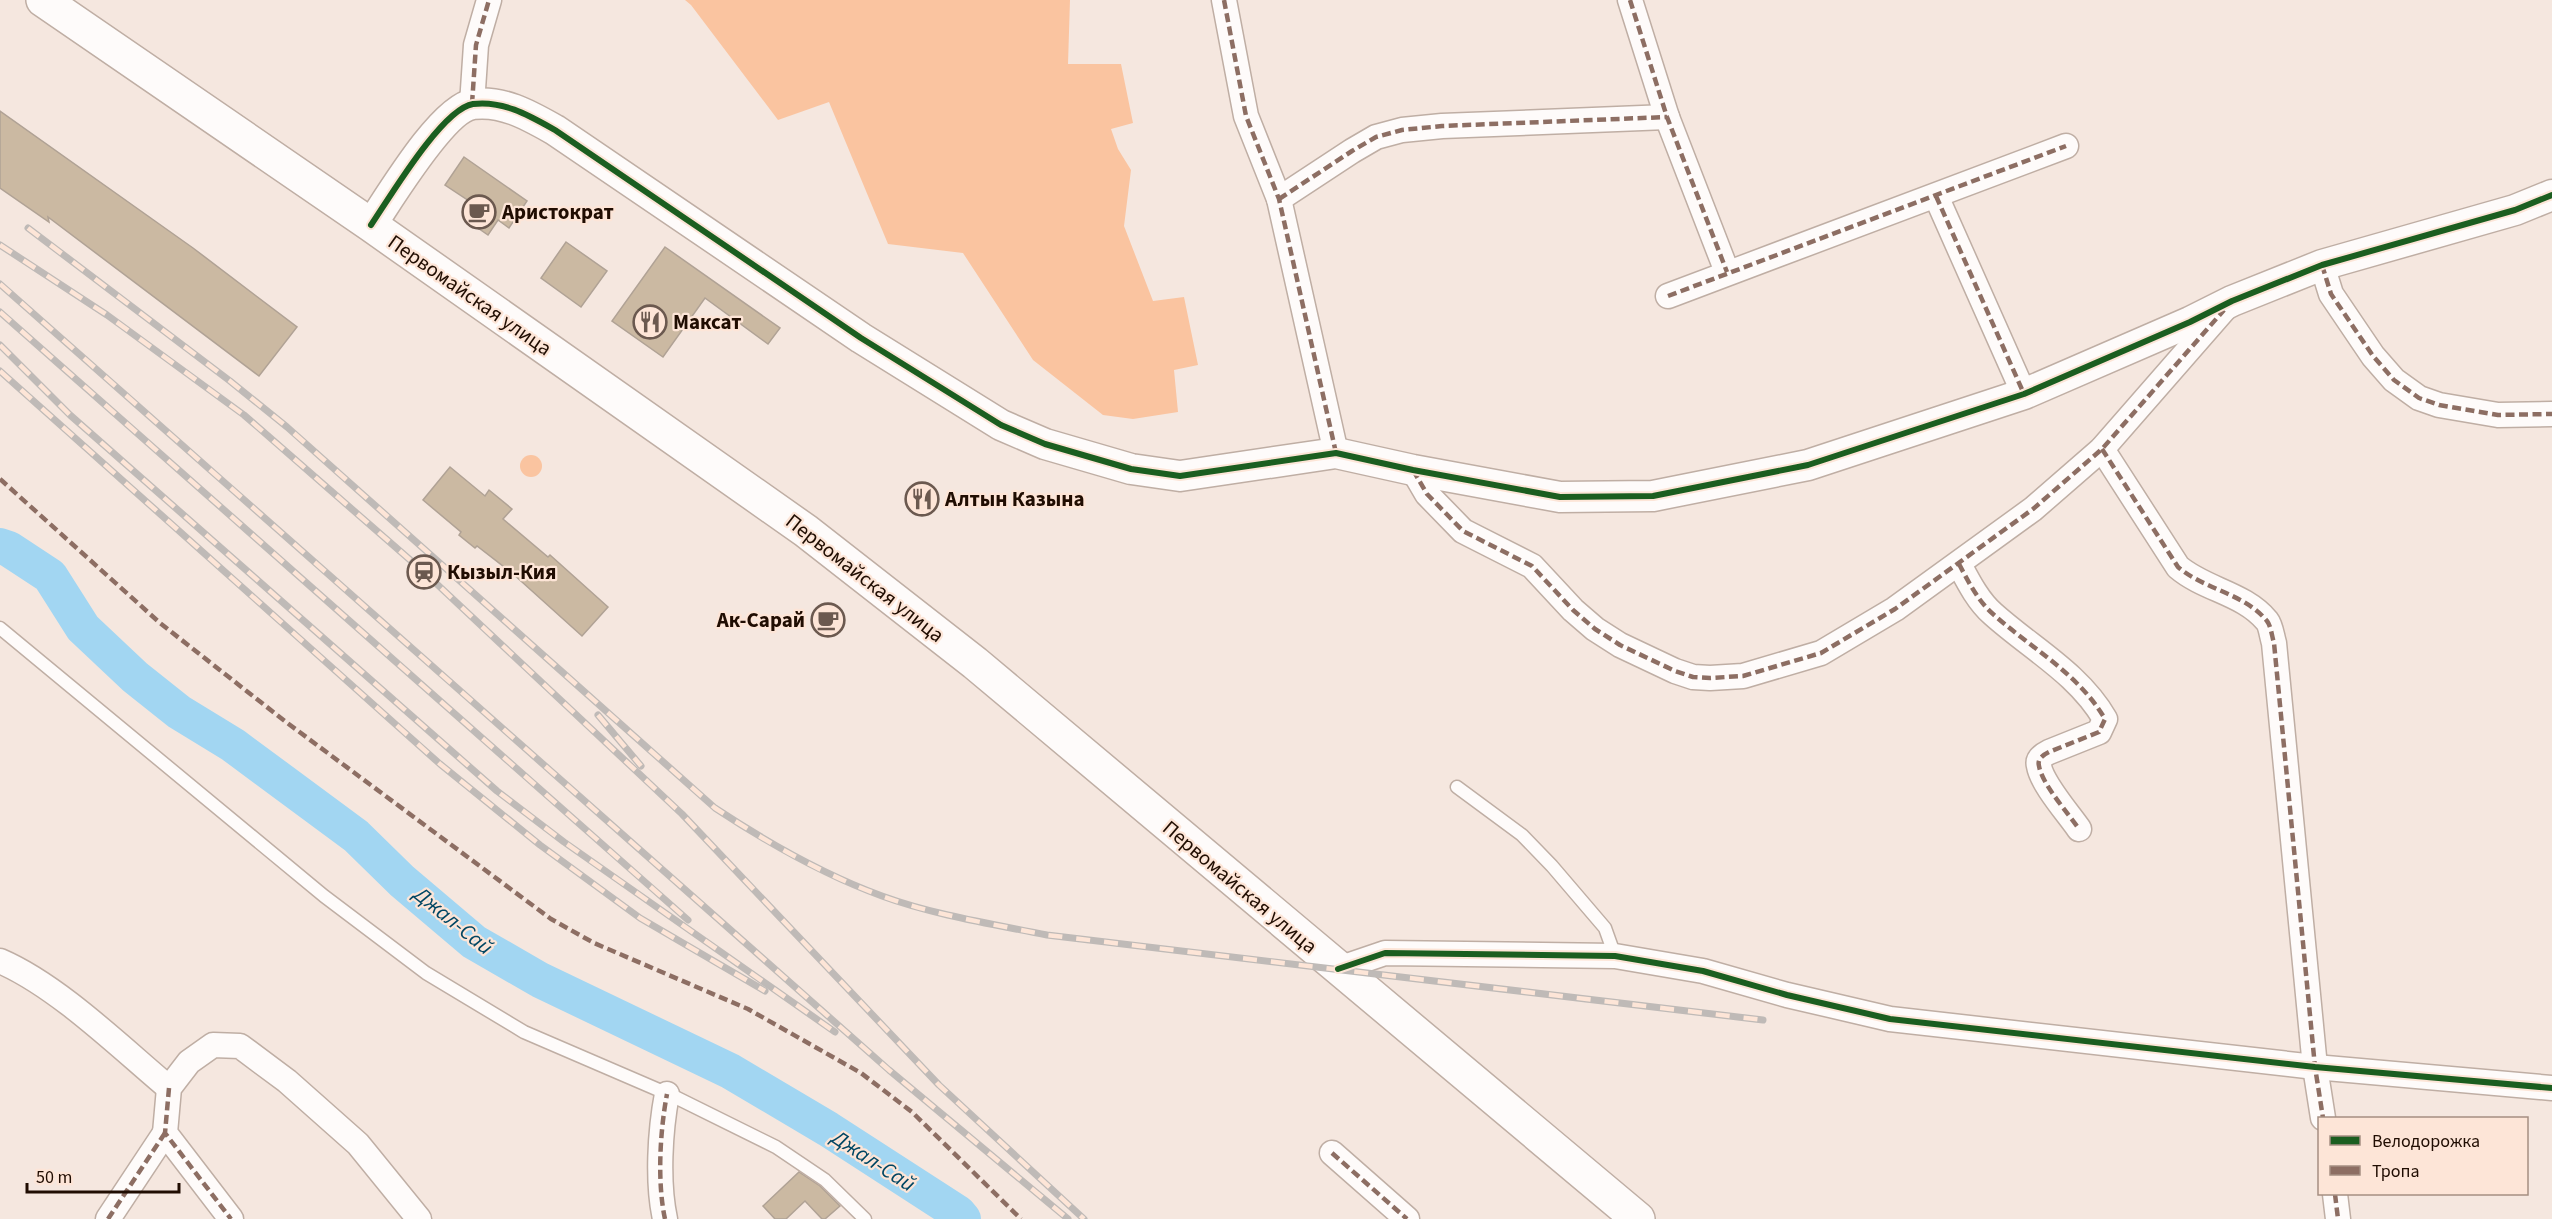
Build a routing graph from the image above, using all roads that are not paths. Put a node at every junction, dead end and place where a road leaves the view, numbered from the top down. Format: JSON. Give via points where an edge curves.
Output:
{"nodes":[{"id":1,"x":44,"y":0,"type":"edge"},
{"id":2,"x":489,"y":0,"type":"edge"},
{"id":3,"x":1224,"y":0,"type":"edge"},
{"id":4,"x":1630,"y":0,"type":"edge"},
{"id":5,"x":472,"y":104,"type":"junction"},
{"id":6,"x":1666,"y":117,"type":"junction"},
{"id":7,"x":2066,"y":146,"type":"dead end"},
{"id":8,"x":2552,"y":195,"type":"edge"},
{"id":9,"x":1936,"y":196,"type":"junction"},
{"id":10,"x":1279,"y":199,"type":"junction"},
{"id":11,"x":371,"y":225,"type":"junction"},
{"id":12,"x":2322,"y":265,"type":"junction"},
{"id":13,"x":1728,"y":272,"type":"junction"},
{"id":14,"x":1668,"y":296,"type":"dead end"},
{"id":15,"x":2194,"y":331,"type":"junction"},
{"id":16,"x":2024,"y":394,"type":"junction"},
{"id":17,"x":2552,"y":414,"type":"edge"},
{"id":18,"x":2102,"y":449,"type":"junction"},
{"id":19,"x":1336,"y":453,"type":"junction"},
{"id":20,"x":1413,"y":470,"type":"junction"},
{"id":21,"x":1959,"y":564,"type":"junction"},
{"id":22,"x":0,"y":628,"type":"edge"},
{"id":23,"x":1457,"y":787,"type":"dead end"},
{"id":24,"x":2079,"y":829,"type":"dead end"},
{"id":25,"x":1615,"y":956,"type":"junction"},
{"id":26,"x":0,"y":961,"type":"edge"},
{"id":27,"x":1338,"y":969,"type":"junction"},
{"id":28,"x":2315,"y":1067,"type":"junction"},
{"id":29,"x":169,"y":1088,"type":"junction"},
{"id":30,"x":2552,"y":1088,"type":"edge"},
{"id":31,"x":668,"y":1094,"type":"junction"},
{"id":32,"x":2323,"y":1117,"type":"edge"},
{"id":33,"x":165,"y":1133,"type":"junction"},
{"id":34,"x":1332,"y":1153,"type":"dead end"},
{"id":35,"x":2335,"y":1195,"type":"edge"},
{"id":36,"x":108,"y":1219,"type":"edge"},
{"id":37,"x":231,"y":1219,"type":"edge"},
{"id":38,"x":419,"y":1219,"type":"edge"},
{"id":39,"x":665,"y":1219,"type":"edge"},
{"id":40,"x":865,"y":1219,"type":"edge"},
{"id":41,"x":1407,"y":1219,"type":"edge"},
{"id":42,"x":1638,"y":1219,"type":"edge"},
{"id":43,"x":2338,"y":1219,"type":"edge"}],
"edges":[{"from":1,"to":11,"type":"main road","name":"Первомайская улица"},
{"from":2,"to":5,"type":"street","via":[[476,45]]},
{"from":3,"to":10,"type":"street","via":[[1246,116]]},
{"from":4,"to":6,"type":"street"},
{"from":5,"to":11,"type":"street","via":[[448,118]]},
{"from":5,"to":19,"type":"street","via":[[508,107],[547,126],[861,338],[1001,425],[1045,444],[1131,469],[1180,476]]},
{"from":6,"to":10,"type":"street","via":[[1402,130],[1377,137],[1352,151]]},
{"from":6,"to":13,"type":"street"},
{"from":7,"to":9,"type":"street"},
{"from":8,"to":12,"type":"street","via":[[2515,210]]},
{"from":9,"to":13,"type":"street"},
{"from":9,"to":16,"type":"street"},
{"from":10,"to":19,"type":"street"},
{"from":11,"to":27,"type":"main road","name":"Первомайская улица","via":[[806,531],[975,663]]},
{"from":12,"to":15,"type":"street","via":[[2232,301]]},
{"from":12,"to":17,"type":"street","via":[[2331,294],[2373,356],[2394,380],[2419,398],[2498,415]]},
{"from":13,"to":14,"type":"street"},
{"from":15,"to":16,"type":"street"},
{"from":15,"to":18,"type":"street"},
{"from":16,"to":20,"type":"street","via":[[1808,465],[1653,496],[1560,497]]},
{"from":18,"to":21,"type":"street"},
{"from":18,"to":28,"type":"street","via":[[2178,567],[2191,579],[2235,597],[2268,622],[2274,644]]},
{"from":19,"to":20,"type":"street"},
{"from":20,"to":21,"type":"street","via":[[1428,494],[1463,531],[1532,566],[1595,629],[1620,645],[1693,676],[1743,676],[1821,653],[1895,609]]},
{"from":21,"to":24,"type":"street","via":[[1991,613],[2081,686],[2105,719],[2099,732],[2049,752],[2039,760],[2046,781]]},
{"from":22,"to":31,"type":"lane","via":[[324,896],[426,973],[524,1032]]},
{"from":23,"to":25,"type":"lane","via":[[1522,835],[1560,874],[1605,928]]},
{"from":25,"to":27,"type":"street","via":[[1385,952]]},
{"from":25,"to":28,"type":"street","via":[[1703,971],[1890,1020]]},
{"from":26,"to":29,"type":"street","via":[[57,996]]},
{"from":27,"to":42,"type":"main road","name":"Первомайская улица"},
{"from":28,"to":30,"type":"street"},
{"from":28,"to":32,"type":"street"},
{"from":29,"to":33,"type":"street"},
{"from":29,"to":38,"type":"street","via":[[189,1062],[213,1045],[240,1046],[358,1144]]},
{"from":31,"to":39,"type":"street","via":[[662,1120]]},
{"from":31,"to":40,"type":"lane","via":[[776,1146],[825,1180]]},
{"from":33,"to":36,"type":"street"},
{"from":33,"to":37,"type":"street"},
{"from":34,"to":41,"type":"street"},
{"from":35,"to":43,"type":"street"}]}
